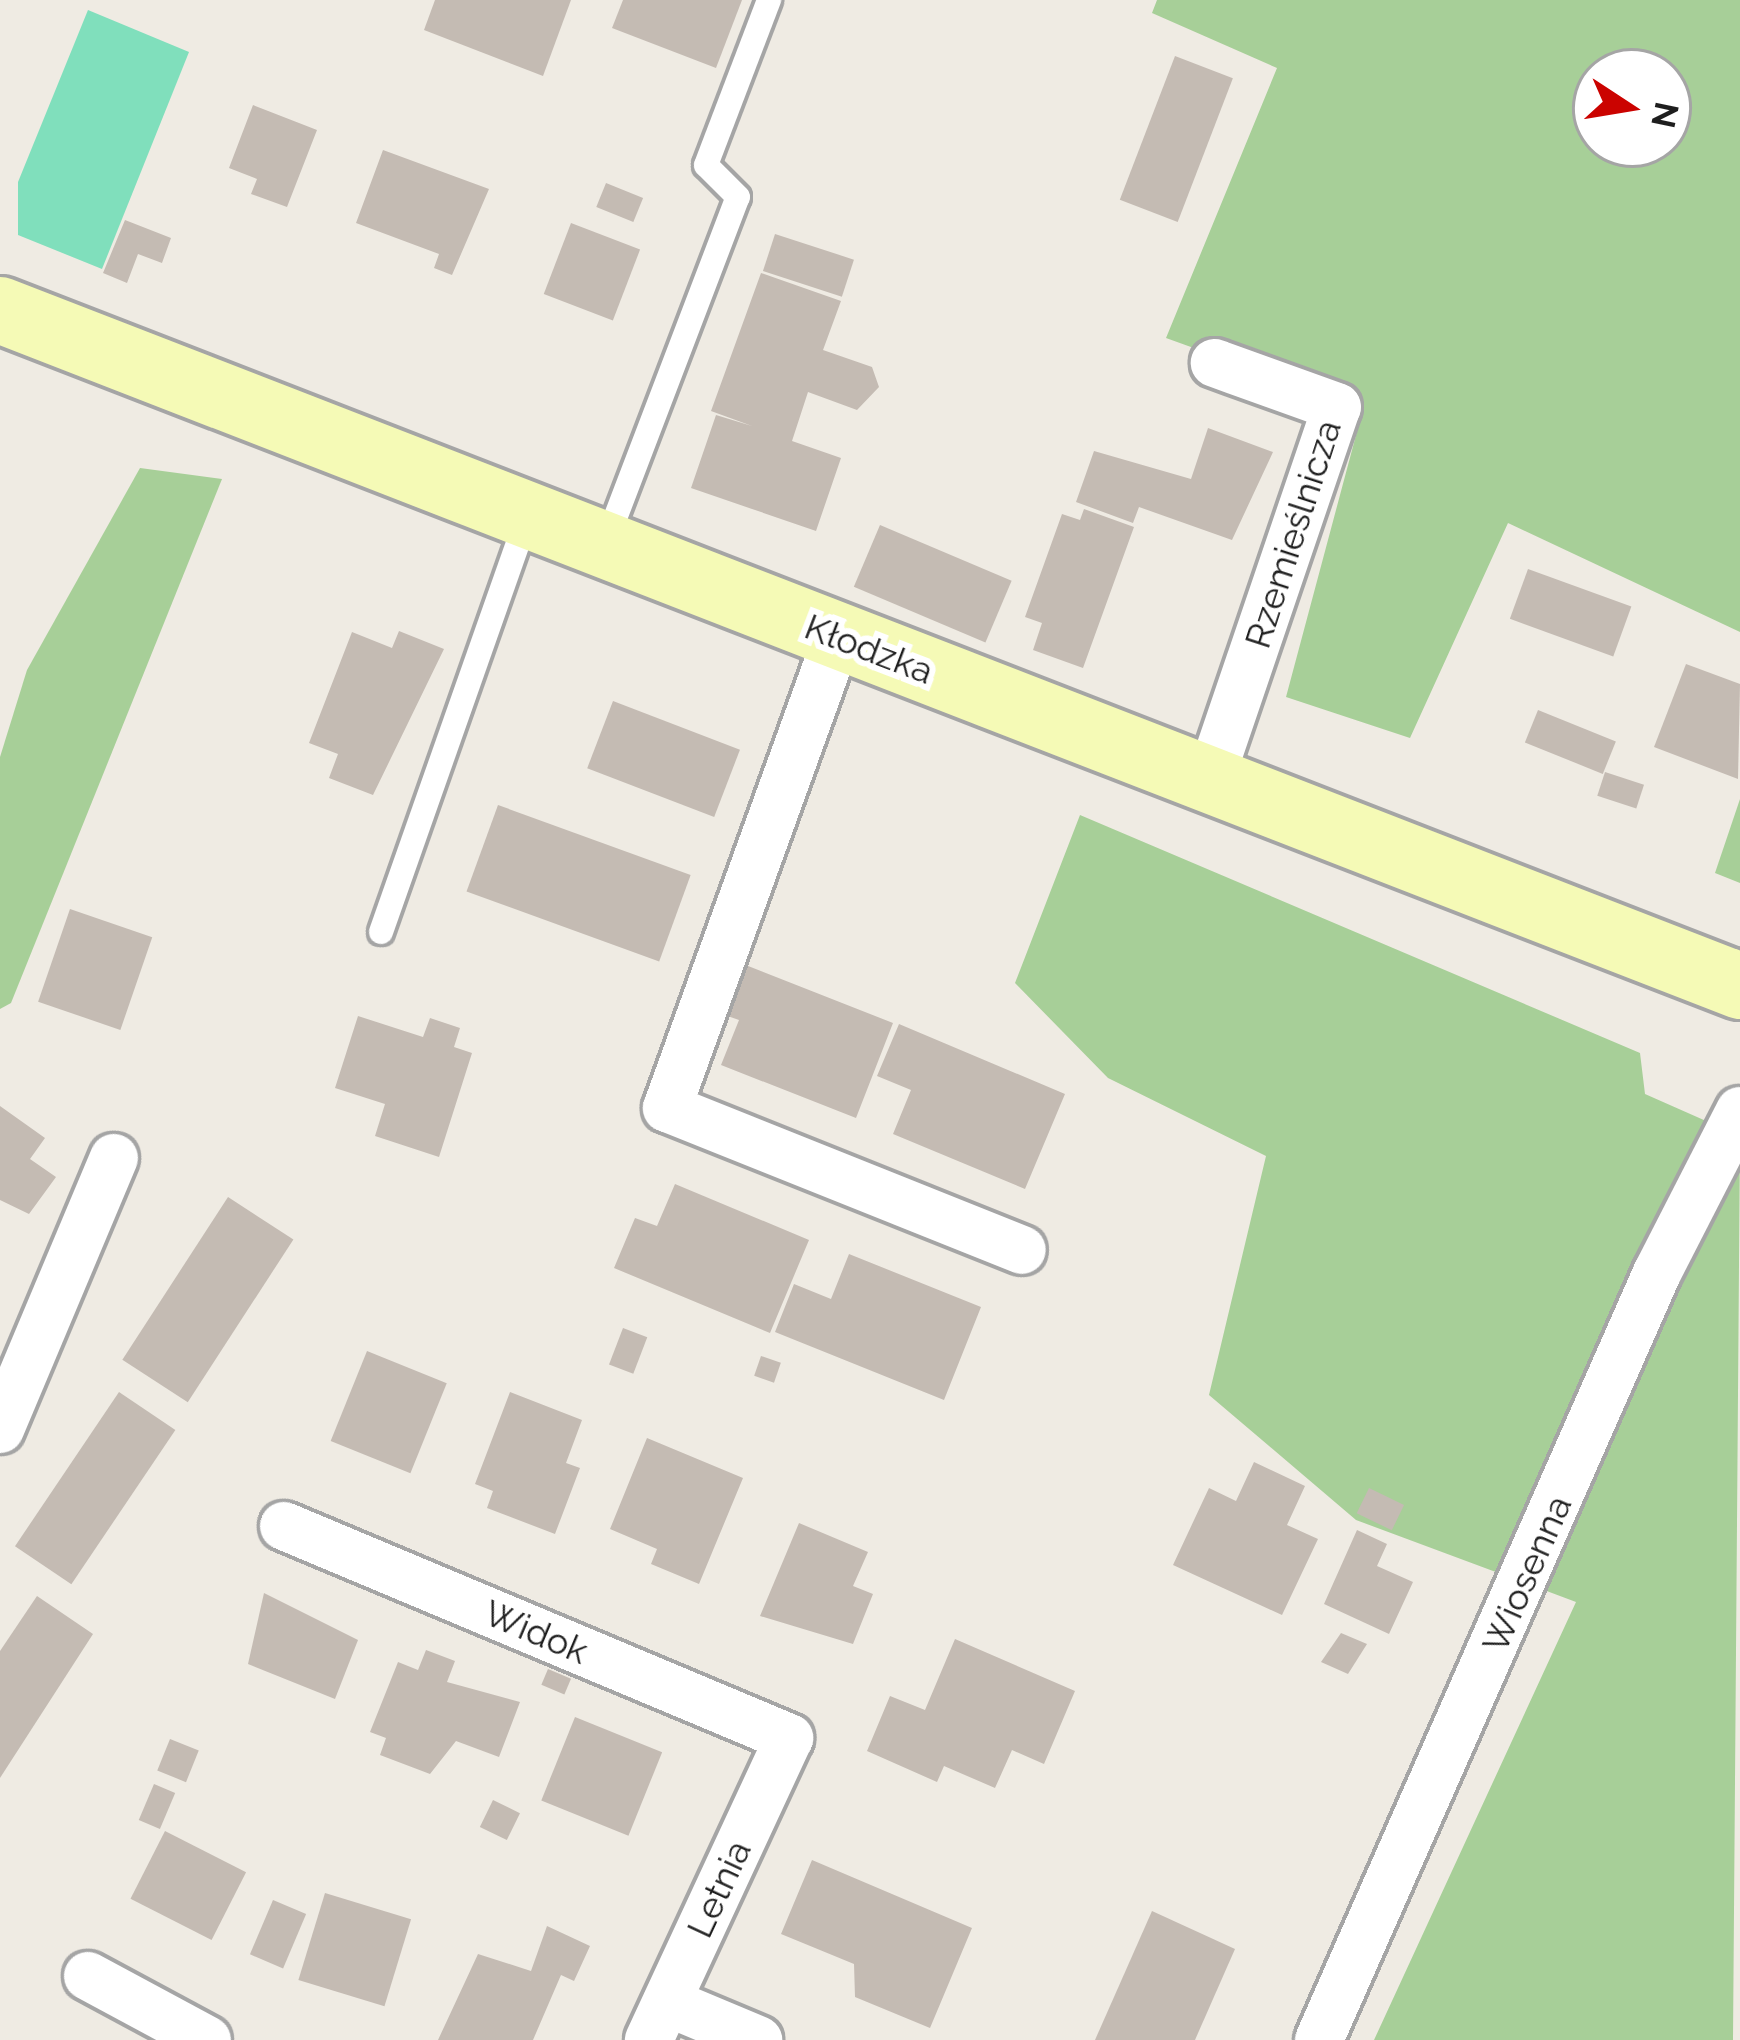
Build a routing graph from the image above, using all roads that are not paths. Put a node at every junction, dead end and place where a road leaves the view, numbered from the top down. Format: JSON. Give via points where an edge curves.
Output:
{"nodes":[{"id":1,"x":769,"y":0,"type":"edge"},
{"id":2,"x":0,"y":310,"type":"edge"},
{"id":3,"x":1215,"y":363,"type":"dead end"},
{"id":4,"x":527,"y":517,"type":"junction"},
{"id":5,"x":604,"y":546,"type":"junction"},
{"id":6,"x":838,"y":636,"type":"junction"},
{"id":7,"x":1209,"y":782,"type":"junction"},
{"id":8,"x":381,"y":932,"type":"dead end"},
{"id":9,"x":1740,"y":986,"type":"edge"},
{"id":10,"x":1740,"y":1111,"type":"edge"},
{"id":11,"x":114,"y":1158,"type":"dead end"},
{"id":12,"x":1022,"y":1250,"type":"dead end"},
{"id":13,"x":0,"y":1429,"type":"edge"},
{"id":14,"x":284,"y":1526,"type":"dead end"},
{"id":15,"x":788,"y":1738,"type":"joint"},
{"id":16,"x":88,"y":1976,"type":"dead end"},
{"id":17,"x":658,"y":2021,"type":"edge"},
{"id":18,"x":207,"y":2040,"type":"edge"},
{"id":19,"x":758,"y":2040,"type":"edge"},
{"id":20,"x":1319,"y":2040,"type":"edge"}],
"edges":[{"from":1,"to":5,"type":"lane","via":[[706,164],[738,197]]},
{"from":2,"to":4,"type":"main road","name":"Kłodzka"},
{"from":3,"to":7,"type":"street","name":"Rzemieślnicza","via":[[1337,407]]},
{"from":4,"to":5,"type":"main road","name":"Kłodzka"},
{"from":4,"to":8,"type":"lane"},
{"from":5,"to":6,"type":"main road","name":"Kłodzka"},
{"from":6,"to":7,"type":"main road","name":"Kłodzka"},
{"from":6,"to":12,"type":"street","via":[[667,1108]]},
{"from":7,"to":9,"type":"main road","name":"Kłodzka"},
{"from":10,"to":20,"type":"street","name":"Wiosenna","via":[[1657,1273]]},
{"from":11,"to":13,"type":"street"},
{"from":14,"to":15,"type":"street","name":"Widok"},
{"from":15,"to":17,"type":"street","name":"Letnia"},
{"from":16,"to":18,"type":"street"},
{"from":17,"to":19,"type":"street"}]}
